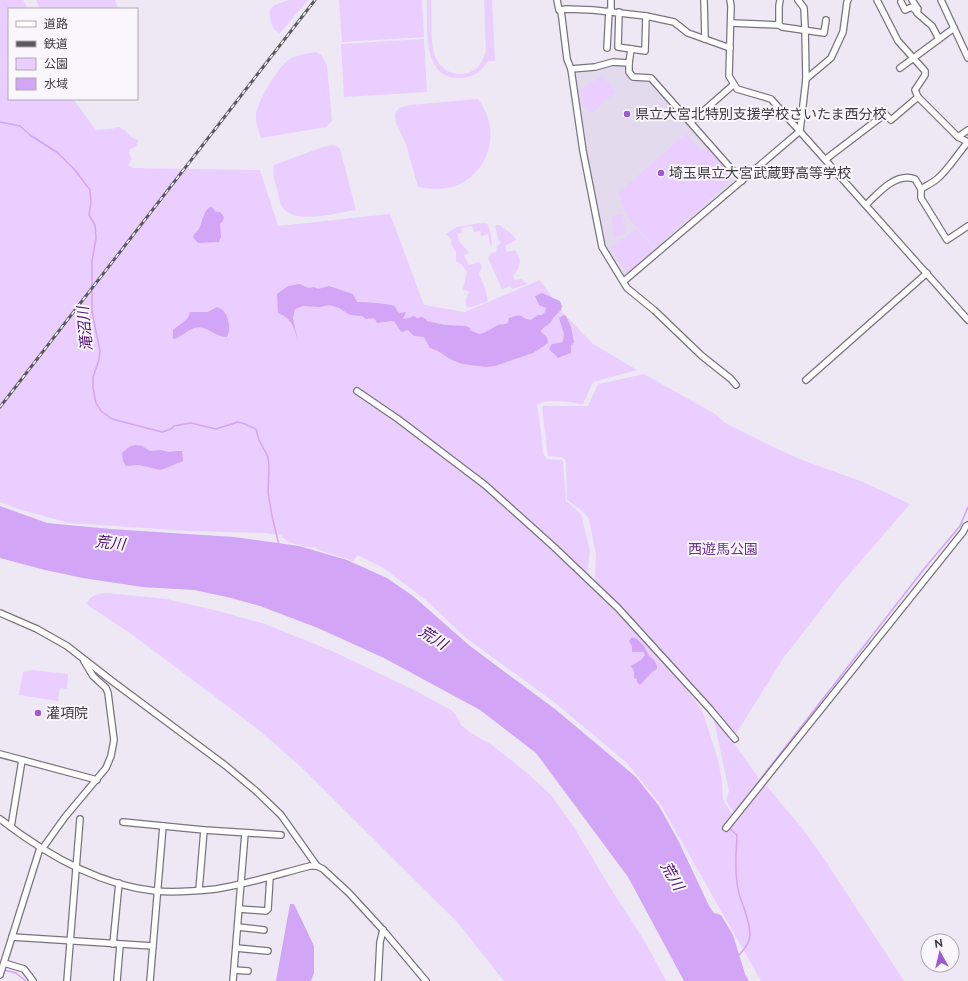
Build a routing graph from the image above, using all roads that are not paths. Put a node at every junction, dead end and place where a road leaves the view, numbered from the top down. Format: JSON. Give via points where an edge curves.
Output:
{"nodes":[{"id":1,"x":557,"y":0,"type":"edge"},
{"id":2,"x":611,"y":0,"type":"edge"},
{"id":3,"x":704,"y":0,"type":"edge"},
{"id":4,"x":730,"y":0,"type":"edge"},
{"id":5,"x":780,"y":0,"type":"edge"},
{"id":6,"x":798,"y":0,"type":"edge"},
{"id":7,"x":848,"y":0,"type":"edge"},
{"id":8,"x":878,"y":0,"type":"edge"},
{"id":9,"x":912,"y":0,"type":"edge"},
{"id":10,"x":941,"y":0,"type":"edge"},
{"id":11,"x":901,"y":2,"type":"dead end"},
{"id":12,"x":561,"y":10,"type":"junction"},
{"id":13,"x":610,"y":11,"type":"junction"},
{"id":14,"x":619,"y":12,"type":"junction"},
{"id":15,"x":917,"y":13,"type":"junction"},
{"id":16,"x":646,"y":16,"type":"junction"},
{"id":17,"x":826,"y":20,"type":"dead end"},
{"id":18,"x":731,"y":24,"type":"junction"},
{"id":19,"x":779,"y":25,"type":"junction"},
{"id":20,"x":954,"y":28,"type":"junction"},
{"id":21,"x":805,"y":30,"type":"junction"},
{"id":22,"x":705,"y":39,"type":"junction"},
{"id":23,"x":939,"y":39,"type":"junction"},
{"id":24,"x":607,"y":48,"type":"dead end"},
{"id":25,"x":730,"y":48,"type":"junction"},
{"id":26,"x":631,"y":49,"type":"junction"},
{"id":27,"x":913,"y":58,"type":"junction"},
{"id":28,"x":968,"y":58,"type":"edge"},
{"id":29,"x":629,"y":63,"type":"junction"},
{"id":30,"x":900,"y":68,"type":"dead end"},
{"id":31,"x":571,"y":69,"type":"junction"},
{"id":32,"x":806,"y":79,"type":"junction"},
{"id":33,"x":733,"y":85,"type":"junction"},
{"id":34,"x":918,"y":97,"type":"junction"},
{"id":35,"x":691,"y":122,"type":"junction"},
{"id":36,"x":968,"y":130,"type":"edge"},
{"id":37,"x":800,"y":131,"type":"junction"},
{"id":38,"x":958,"y":137,"type":"junction"},
{"id":39,"x":968,"y":142,"type":"edge"},
{"id":40,"x":826,"y":159,"type":"junction"},
{"id":41,"x":742,"y":181,"type":"junction"},
{"id":42,"x":920,"y":190,"type":"junction"},
{"id":43,"x":866,"y":205,"type":"junction"},
{"id":44,"x":968,"y":226,"type":"edge"},
{"id":45,"x":927,"y":274,"type":"junction"},
{"id":46,"x":624,"y":281,"type":"junction"},
{"id":47,"x":968,"y":320,"type":"edge"},
{"id":48,"x":806,"y":380,"type":"dead end"},
{"id":49,"x":736,"y":385,"type":"dead end"},
{"id":50,"x":357,"y":391,"type":"dead end"},
{"id":51,"x":968,"y":525,"type":"edge"},
{"id":52,"x":0,"y":614,"type":"edge"},
{"id":53,"x":83,"y":659,"type":"junction"},
{"id":54,"x":735,"y":739,"type":"dead end"},
{"id":55,"x":0,"y":754,"type":"edge"},
{"id":56,"x":22,"y":760,"type":"junction"},
{"id":57,"x":97,"y":780,"type":"junction"},
{"id":58,"x":0,"y":820,"type":"edge"},
{"id":59,"x":80,"y":820,"type":"dead end"},
{"id":60,"x":123,"y":822,"type":"dead end"},
{"id":61,"x":163,"y":826,"type":"junction"},
{"id":62,"x":11,"y":827,"type":"junction"},
{"id":63,"x":726,"y":828,"type":"dead end"},
{"id":64,"x":204,"y":830,"type":"junction"},
{"id":65,"x":245,"y":833,"type":"junction"},
{"id":66,"x":281,"y":835,"type":"dead end"},
{"id":67,"x":41,"y":848,"type":"junction"},
{"id":68,"x":317,"y":866,"type":"junction"},
{"id":69,"x":76,"y":868,"type":"junction"},
{"id":70,"x":270,"y":876,"type":"junction"},
{"id":71,"x":119,"y":883,"type":"junction"},
{"id":72,"x":241,"y":884,"type":"junction"},
{"id":73,"x":199,"y":890,"type":"junction"},
{"id":74,"x":157,"y":892,"type":"junction"},
{"id":75,"x":239,"y":909,"type":"junction"},
{"id":76,"x":238,"y":927,"type":"junction"},
{"id":77,"x":264,"y":930,"type":"dead end"},
{"id":78,"x":383,"y":930,"type":"junction"},
{"id":79,"x":12,"y":937,"type":"junction"},
{"id":80,"x":71,"y":942,"type":"junction"},
{"id":81,"x":113,"y":944,"type":"junction"},
{"id":82,"x":120,"y":945,"type":"junction"},
{"id":83,"x":153,"y":946,"type":"junction"},
{"id":84,"x":236,"y":948,"type":"junction"},
{"id":85,"x":268,"y":950,"type":"dead end"},
{"id":86,"x":4,"y":963,"type":"junction"},
{"id":87,"x":234,"y":970,"type":"junction"},
{"id":88,"x":248,"y":971,"type":"dead end"},
{"id":89,"x":0,"y":975,"type":"edge"},
{"id":90,"x":33,"y":981,"type":"edge"},
{"id":91,"x":68,"y":981,"type":"edge"},
{"id":92,"x":117,"y":981,"type":"edge"},
{"id":93,"x":150,"y":981,"type":"edge"},
{"id":94,"x":233,"y":981,"type":"edge"},
{"id":95,"x":378,"y":981,"type":"edge"},
{"id":96,"x":426,"y":981,"type":"edge"}],
"edges":[{"from":1,"to":12,"type":"street"},
{"from":2,"to":13,"type":"street"},
{"from":3,"to":22,"type":"street"},
{"from":4,"to":18,"type":"street"},
{"from":5,"to":19,"type":"street"},
{"from":6,"to":21,"type":"street","via":[[804,8]]},
{"from":7,"to":32,"type":"street","via":[[843,32],[831,58]]},
{"from":8,"to":27,"type":"street","via":[[898,41]]},
{"from":9,"to":15,"type":"street","via":[[918,9]]},
{"from":10,"to":20,"type":"street"},
{"from":11,"to":15,"type":"street","via":[[905,10],[912,7]]},
{"from":12,"to":13,"type":"street"},
{"from":12,"to":31,"type":"street","via":[[567,59]]},
{"from":13,"to":14,"type":"street"},
{"from":13,"to":24,"type":"street"},
{"from":14,"to":16,"type":"street"},
{"from":14,"to":26,"type":"street","via":[[618,47]]},
{"from":15,"to":23,"type":"street","via":[[932,26]]},
{"from":16,"to":22,"type":"street","via":[[674,22],[688,33]]},
{"from":16,"to":26,"type":"street","via":[[645,51]]},
{"from":17,"to":21,"type":"street","via":[[824,33]]},
{"from":18,"to":19,"type":"street"},
{"from":18,"to":25,"type":"street"},
{"from":19,"to":21,"type":"street"},
{"from":20,"to":23,"type":"street"},
{"from":20,"to":28,"type":"street"},
{"from":21,"to":32,"type":"street"},
{"from":22,"to":25,"type":"street"},
{"from":23,"to":27,"type":"street"},
{"from":25,"to":33,"type":"street","via":[[729,76]]},
{"from":26,"to":29,"type":"street"},
{"from":27,"to":30,"type":"street"},
{"from":27,"to":34,"type":"street","via":[[925,71],[915,90]]},
{"from":29,"to":31,"type":"street","via":[[612,62]]},
{"from":29,"to":35,"type":"street","via":[[633,77],[651,78]]},
{"from":31,"to":46,"type":"street","via":[[583,151],[602,247]]},
{"from":32,"to":37,"type":"street"},
{"from":33,"to":35,"type":"street"},
{"from":33,"to":37,"type":"street","via":[[736,89],[771,99]]},
{"from":34,"to":38,"type":"street"},
{"from":34,"to":40,"type":"street","via":[[891,120],[885,114]]},
{"from":35,"to":41,"type":"street"},
{"from":36,"to":38,"type":"street"},
{"from":37,"to":40,"type":"street"},
{"from":37,"to":41,"type":"street"},
{"from":38,"to":39,"type":"street"},
{"from":39,"to":42,"type":"street","via":[[936,179]]},
{"from":40,"to":43,"type":"street"},
{"from":41,"to":46,"type":"street"},
{"from":42,"to":43,"type":"street","via":[[915,179],[902,178],[881,190]]},
{"from":42,"to":44,"type":"street","via":[[921,198],[947,240]]},
{"from":43,"to":45,"type":"street"},
{"from":45,"to":47,"type":"street"},
{"from":45,"to":48,"type":"street"},
{"from":46,"to":49,"type":"street","via":[[632,293]]},
{"from":50,"to":54,"type":"street","via":[[485,485],[554,546],[618,608]]},
{"from":51,"to":63,"type":"street"},
{"from":52,"to":53,"type":"street","via":[[37,629],[67,646]]},
{"from":53,"to":57,"type":"street","via":[[93,676],[106,688],[110,702],[113,748],[106,768]]},
{"from":53,"to":68,"type":"street","via":[[256,791],[287,822]]},
{"from":55,"to":56,"type":"street"},
{"from":56,"to":57,"type":"street"},
{"from":56,"to":62,"type":"street"},
{"from":57,"to":67,"type":"street"},
{"from":58,"to":62,"type":"street"},
{"from":59,"to":69,"type":"street"},
{"from":60,"to":61,"type":"street"},
{"from":61,"to":64,"type":"street"},
{"from":61,"to":74,"type":"street"},
{"from":62,"to":67,"type":"street"},
{"from":64,"to":65,"type":"street"},
{"from":64,"to":73,"type":"street"},
{"from":65,"to":66,"type":"street"},
{"from":65,"to":72,"type":"street"},
{"from":67,"to":69,"type":"street"},
{"from":67,"to":79,"type":"street"},
{"from":68,"to":70,"type":"street"},
{"from":68,"to":78,"type":"street","via":[[336,881]]},
{"from":69,"to":71,"type":"street"},
{"from":69,"to":80,"type":"street"},
{"from":70,"to":72,"type":"street"},
{"from":70,"to":75,"type":"street","via":[[268,909]]},
{"from":71,"to":74,"type":"street"},
{"from":71,"to":81,"type":"street"},
{"from":72,"to":73,"type":"street"},
{"from":72,"to":75,"type":"street"},
{"from":73,"to":74,"type":"street"},
{"from":74,"to":83,"type":"street"},
{"from":75,"to":76,"type":"street"},
{"from":76,"to":77,"type":"street"},
{"from":76,"to":84,"type":"street"},
{"from":78,"to":95,"type":"street"},
{"from":78,"to":96,"type":"street"},
{"from":79,"to":80,"type":"street"},
{"from":79,"to":86,"type":"street"},
{"from":80,"to":81,"type":"street"},
{"from":80,"to":91,"type":"street"},
{"from":81,"to":82,"type":"street"},
{"from":82,"to":83,"type":"street"},
{"from":82,"to":92,"type":"street"},
{"from":83,"to":93,"type":"street"},
{"from":84,"to":85,"type":"street"},
{"from":84,"to":87,"type":"street"},
{"from":86,"to":89,"type":"street"},
{"from":86,"to":90,"type":"street","via":[[24,969]]},
{"from":87,"to":88,"type":"street"},
{"from":87,"to":94,"type":"street"}]}
